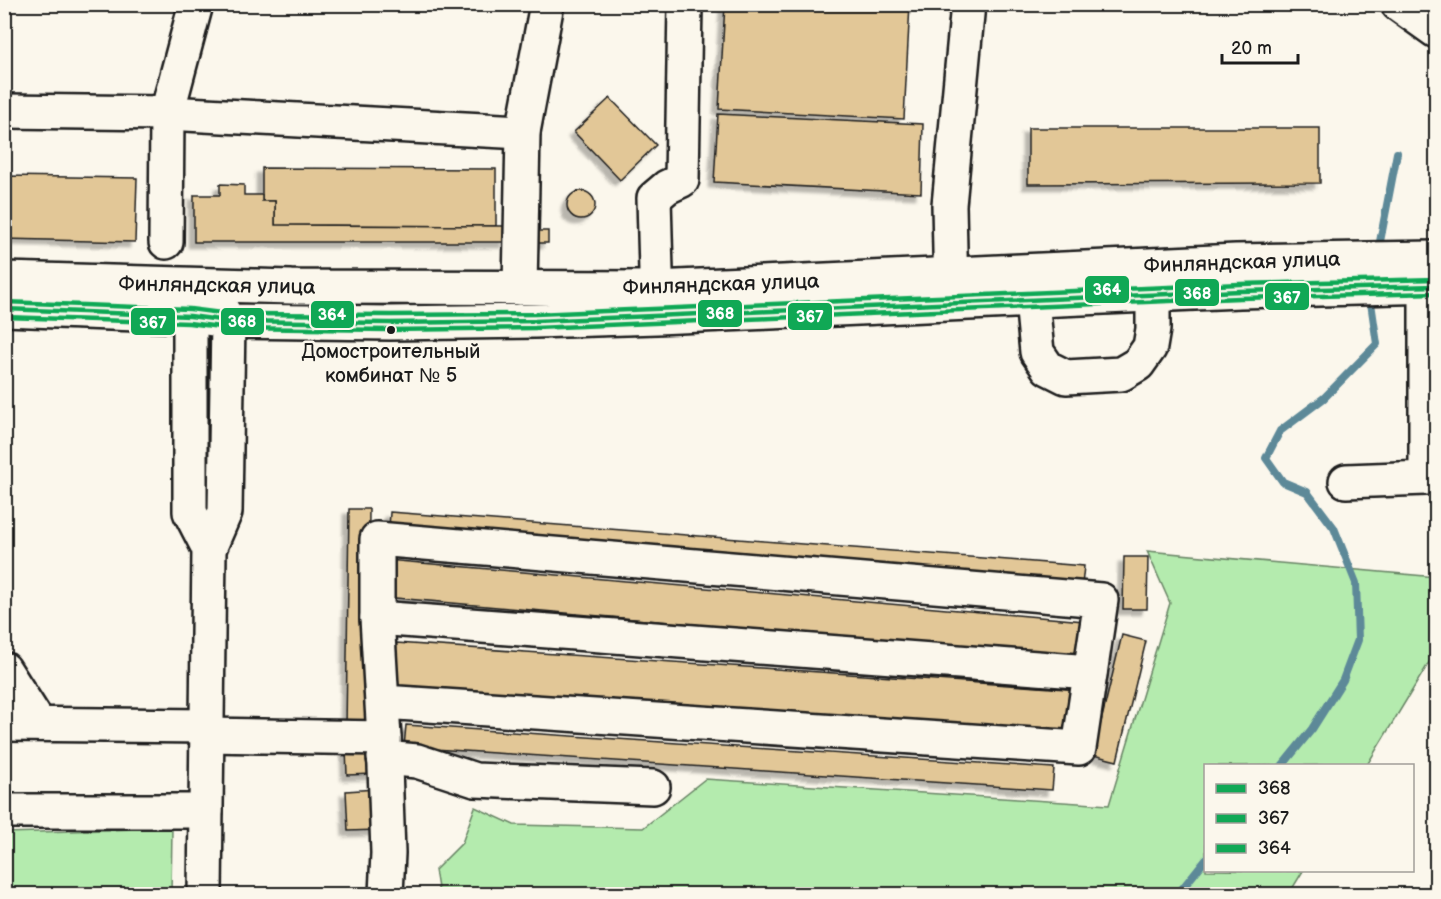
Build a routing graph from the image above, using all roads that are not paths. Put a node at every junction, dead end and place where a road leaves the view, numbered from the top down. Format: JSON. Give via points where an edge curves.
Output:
{"nodes":[{"id":1,"x":196,"y":4,"type":"edge"},
{"id":2,"x":547,"y":4,"type":"edge"},
{"id":3,"x":685,"y":4,"type":"edge"},
{"id":4,"x":968,"y":4,"type":"edge"},
{"id":5,"x":1398,"y":4,"type":"edge"},
{"id":6,"x":1437,"y":31,"type":"edge"},
{"id":7,"x":4,"y":111,"type":"edge"},
{"id":8,"x":167,"y":113,"type":"junction"},
{"id":9,"x":523,"y":132,"type":"junction"},
{"id":10,"x":166,"y":242,"type":"dead end"},
{"id":11,"x":1330,"y":274,"type":"junction"},
{"id":12,"x":1425,"y":275,"type":"edge"},
{"id":13,"x":4,"y":279,"type":"edge"},
{"id":14,"x":208,"y":285,"type":"junction"},
{"id":15,"x":520,"y":288,"type":"junction"},
{"id":16,"x":951,"y":290,"type":"junction"},
{"id":17,"x":1153,"y":294,"type":"junction"},
{"id":18,"x":1032,"y":300,"type":"junction"},
{"id":19,"x":657,"y":302,"type":"junction"},
{"id":20,"x":4,"y":309,"type":"edge"},
{"id":21,"x":190,"y":316,"type":"junction"},
{"id":22,"x":228,"y":321,"type":"junction"},
{"id":23,"x":1346,"y":481,"type":"dead end"},
{"id":24,"x":208,"y":549,"type":"junction"},
{"id":25,"x":377,"y":618,"type":"junction"},
{"id":26,"x":4,"y":669,"type":"edge"},
{"id":27,"x":1090,"y":672,"type":"junction"},
{"id":28,"x":382,"y":702,"type":"junction"},
{"id":29,"x":4,"y":724,"type":"edge"},
{"id":30,"x":39,"y":724,"type":"junction"},
{"id":31,"x":207,"y":731,"type":"junction"},
{"id":32,"x":384,"y":748,"type":"junction"},
{"id":33,"x":653,"y":787,"type":"dead end"},
{"id":34,"x":206,"y":811,"type":"junction"},
{"id":35,"x":4,"y":812,"type":"edge"},
{"id":36,"x":205,"y":894,"type":"edge"},
{"id":37,"x":386,"y":894,"type":"edge"}],
"edges":[{"from":1,"to":8,"type":"street"},
{"from":2,"to":9,"type":"street"},
{"from":3,"to":19,"type":"street","via":[[682,180],[654,198]]},
{"from":4,"to":16,"type":"street","via":[[949,205]]},
{"from":5,"to":6,"type":"street"},
{"from":7,"to":8,"type":"street"},
{"from":8,"to":9,"type":"street"},
{"from":8,"to":10,"type":"street"},
{"from":9,"to":15,"type":"street"},
{"from":11,"to":12,"type":"street","name":"Финляндская улица"},
{"from":11,"to":16,"type":"street","name":"Финляндская улица","via":[[1127,266]]},
{"from":11,"to":17,"type":"street","name":"Финляндская улица"},
{"from":12,"to":23,"type":"street","via":[[1426,478]]},
{"from":13,"to":14,"type":"street","name":"Финляндская улица"},
{"from":14,"to":15,"type":"street","name":"Финляндская улица"},
{"from":14,"to":21,"type":"street"},
{"from":14,"to":22,"type":"street"},
{"from":15,"to":19,"type":"street","name":"Финляндская улица"},
{"from":16,"to":18,"type":"street","name":"Финляндская улица"},
{"from":16,"to":19,"type":"street","name":"Финляндская улица"},
{"from":17,"to":18,"type":"street","name":"Финляндская улица"},
{"from":17,"to":18,"type":"street","via":[[1150,347],[1138,364],[1121,374],[1066,377],[1048,368],[1037,352]]},
{"from":19,"to":22,"type":"street","name":"Финляндская улица","via":[[390,323]]},
{"from":20,"to":21,"type":"street","name":"Финляндская улица"},
{"from":21,"to":22,"type":"street","name":"Финляндская улица"},
{"from":21,"to":24,"type":"street","via":[[190,512]]},
{"from":22,"to":24,"type":"street","via":[[225,512]]},
{"from":24,"to":31,"type":"street"},
{"from":25,"to":27,"type":"street"},
{"from":25,"to":27,"type":"street","via":[[377,539],[1101,600]]},
{"from":25,"to":28,"type":"street"},
{"from":26,"to":30,"type":"street"},
{"from":27,"to":28,"type":"street","via":[[1079,748]]},
{"from":28,"to":32,"type":"street"},
{"from":29,"to":30,"type":"street"},
{"from":30,"to":31,"type":"street"},
{"from":31,"to":32,"type":"street"},
{"from":31,"to":34,"type":"street"},
{"from":32,"to":33,"type":"street","via":[[475,780]]},
{"from":32,"to":37,"type":"street"},
{"from":34,"to":35,"type":"street"},
{"from":34,"to":36,"type":"street"}]}
